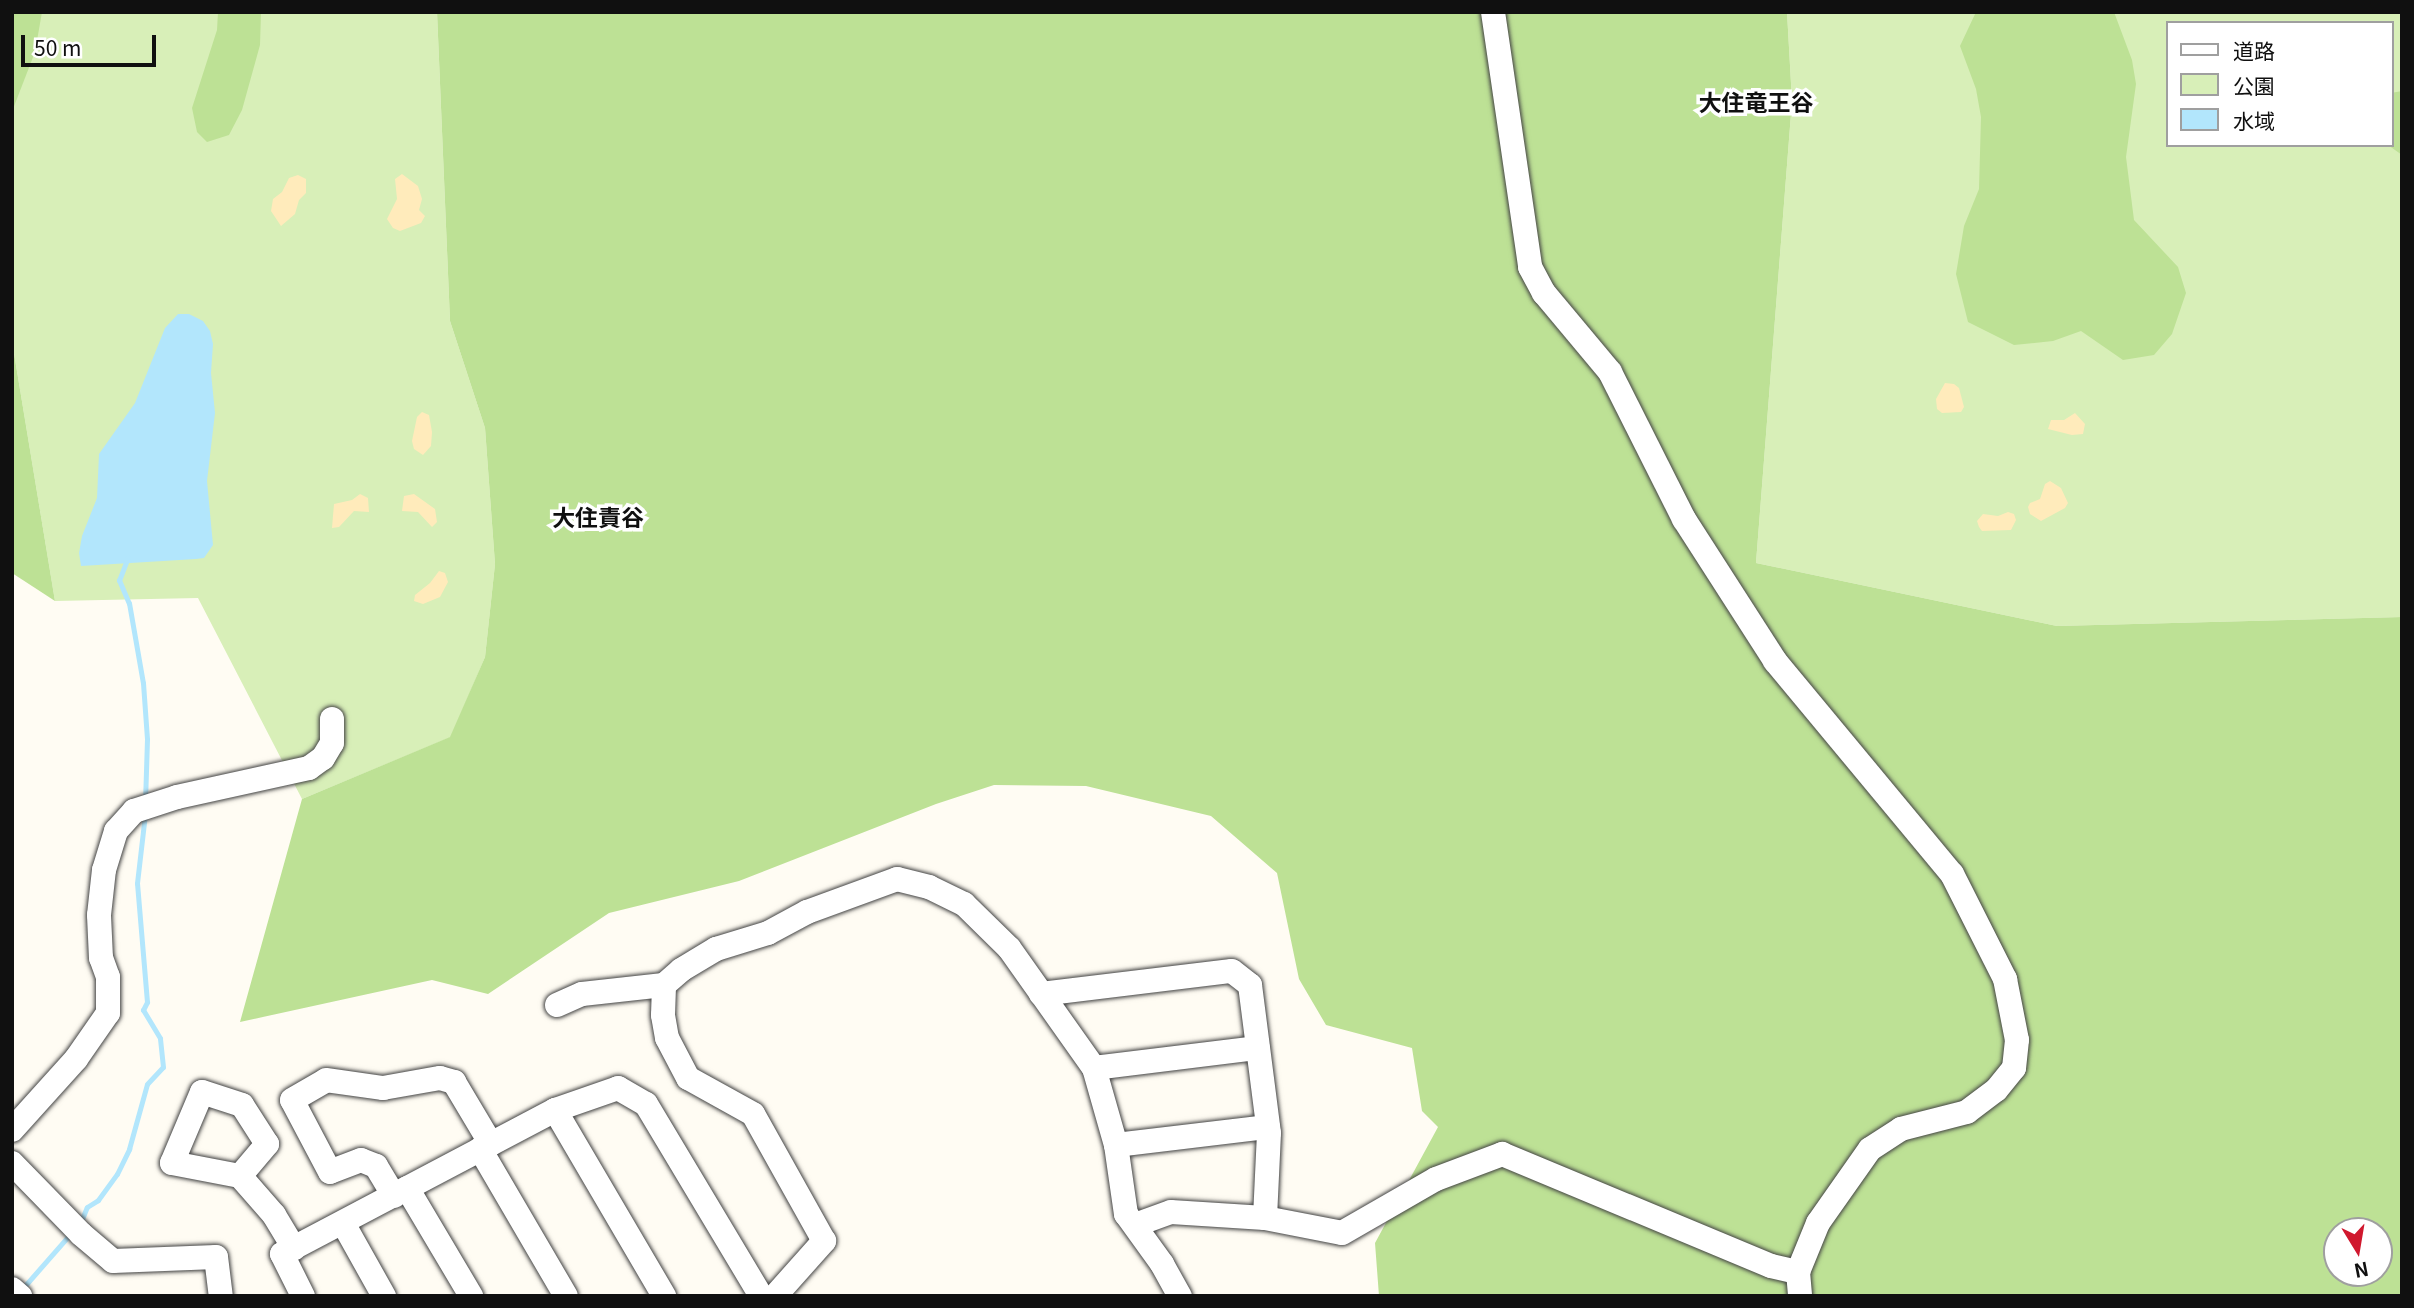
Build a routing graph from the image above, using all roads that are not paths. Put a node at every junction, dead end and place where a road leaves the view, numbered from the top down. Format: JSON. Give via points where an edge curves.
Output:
{"nodes":[{"id":1,"x":1493,"y":12,"type":"edge"},
{"id":2,"x":332,"y":719,"type":"dead end"},
{"id":3,"x":664,"y":985,"type":"junction"},
{"id":4,"x":1041,"y":994,"type":"junction"},
{"id":5,"x":557,"y":1005,"type":"dead end"},
{"id":6,"x":1258,"y":1048,"type":"junction"},
{"id":7,"x":1094,"y":1068,"type":"junction"},
{"id":8,"x":555,"y":1110,"type":"junction"},
{"id":9,"x":1268,"y":1127,"type":"junction"},
{"id":10,"x":12,"y":1130,"type":"edge"},
{"id":11,"x":1116,"y":1145,"type":"junction"},
{"id":12,"x":485,"y":1147,"type":"junction"},
{"id":13,"x":12,"y":1163,"type":"edge"},
{"id":14,"x":240,"y":1176,"type":"dead end"},
{"id":15,"x":400,"y":1192,"type":"junction"},
{"id":16,"x":1265,"y":1218,"type":"junction"},
{"id":17,"x":343,"y":1223,"type":"junction"},
{"id":18,"x":1135,"y":1225,"type":"junction"},
{"id":19,"x":294,"y":1248,"type":"junction"},
{"id":20,"x":1799,"y":1284,"type":"edge"},
{"id":21,"x":12,"y":1289,"type":"edge"},
{"id":22,"x":1187,"y":1295,"type":"edge"},
{"id":23,"x":20,"y":1296,"type":"edge"},
{"id":24,"x":221,"y":1296,"type":"edge"},
{"id":25,"x":303,"y":1296,"type":"edge"},
{"id":26,"x":384,"y":1296,"type":"edge"},
{"id":27,"x":471,"y":1296,"type":"edge"},
{"id":28,"x":566,"y":1296,"type":"edge"},
{"id":29,"x":664,"y":1296,"type":"edge"},
{"id":30,"x":761,"y":1296,"type":"edge"},
{"id":31,"x":775,"y":1296,"type":"edge"}],
"edges":[{"from":1,"to":20,"type":"street","via":[[1530,267],[1544,293],[1610,372],[1684,519],[1775,661],[1952,874],[2005,979],[2017,1040],[2014,1068],[1996,1090],[1967,1112],[1901,1129],[1870,1149],[1818,1223]]},
{"from":2,"to":10,"type":"street","via":[[331,743],[323,758],[309,768],[134,811],[116,831],[104,870],[99,915],[108,1013],[76,1059]]},
{"from":3,"to":4,"type":"street","via":[[716,949],[768,933],[807,912],[897,879],[929,887],[964,904],[1010,948]]},
{"from":3,"to":5,"type":"street","via":[[582,994]]},
{"from":3,"to":31,"type":"street","via":[[667,1038],[688,1077],[753,1114],[824,1241]]},
{"from":4,"to":6,"type":"street","via":[[1232,971],[1250,985]]},
{"from":4,"to":7,"type":"street"},
{"from":6,"to":7,"type":"street"},
{"from":6,"to":9,"type":"street"},
{"from":7,"to":11,"type":"street"},
{"from":8,"to":12,"type":"street"},
{"from":8,"to":29,"type":"street"},
{"from":8,"to":30,"type":"street","via":[[618,1088],[646,1104]]},
{"from":9,"to":11,"type":"street"},
{"from":9,"to":16,"type":"street"},
{"from":11,"to":18,"type":"street","via":[[1126,1214]]},
{"from":12,"to":15,"type":"street"},
{"from":12,"to":15,"type":"street","via":[[453,1082],[440,1078],[383,1088],[326,1080],[292,1100],[330,1172],[361,1160],[376,1166]]},
{"from":12,"to":28,"type":"street"},
{"from":13,"to":24,"type":"street","via":[[113,1261],[216,1257]]},
{"from":14,"to":19,"type":"street","via":[[274,1215]]},
{"from":15,"to":17,"type":"street"},
{"from":15,"to":27,"type":"street"},
{"from":16,"to":18,"type":"street","via":[[1171,1212]]},
{"from":16,"to":20,"type":"street","via":[[1342,1233],[1436,1179],[1502,1153],[1771,1266]]},
{"from":17,"to":19,"type":"street"},
{"from":17,"to":26,"type":"street"},
{"from":18,"to":22,"type":"street"},
{"from":19,"to":25,"type":"street","via":[[282,1254]]},
{"from":21,"to":23,"type":"street"}]}
